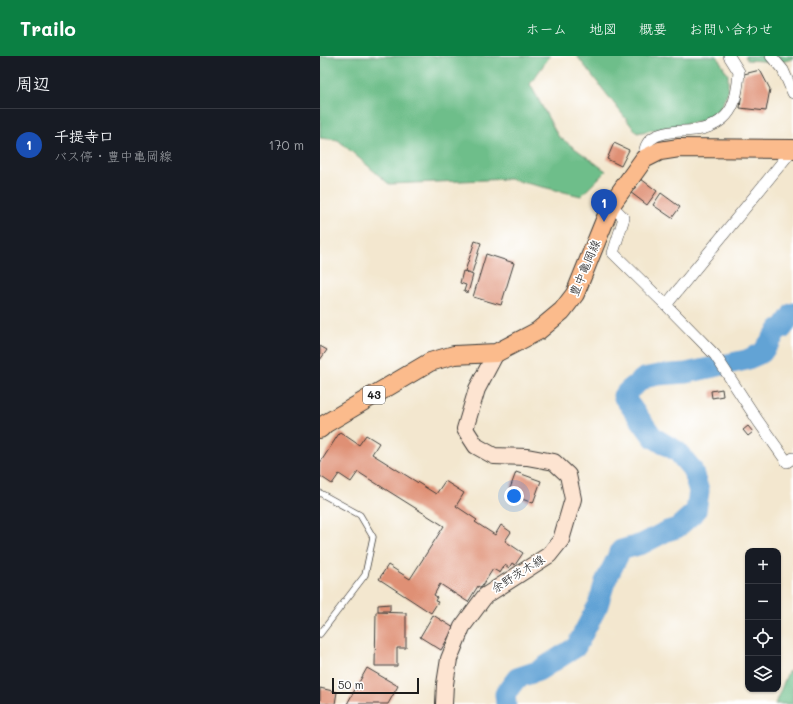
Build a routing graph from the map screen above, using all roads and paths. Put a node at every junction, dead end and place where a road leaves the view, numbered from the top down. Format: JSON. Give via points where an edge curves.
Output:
{"nodes":[{"id":1,"x":729,"y":56,"type":"edge"},
{"id":2,"x":771,"y":56,"type":"edge"},
{"id":3,"x":793,"y":93,"type":"edge"},
{"id":4,"x":793,"y":149,"type":"edge"},
{"id":5,"x":644,"y":159,"type":"junction"},
{"id":6,"x":611,"y":205,"type":"junction"},
{"id":7,"x":666,"y":305,"type":"junction"},
{"id":8,"x":496,"y":353,"type":"junction"},
{"id":9,"x":320,"y":429,"type":"edge"},
{"id":10,"x":793,"y":458,"type":"edge"},
{"id":11,"x":320,"y":493,"type":"edge"},
{"id":12,"x":320,"y":634,"type":"edge"},
{"id":13,"x":444,"y":704,"type":"edge"}],
"edges":[{"from":1,"to":5,"type":"street","via":[[739,72],[735,101],[728,116],[702,129],[654,136],[646,144]]},
{"from":2,"to":3,"type":"street","via":[[783,70]]},
{"from":4,"to":5,"type":"main road","name":"豊中亀岡線","number":"43","via":[[679,148],[660,151]]},
{"from":4,"to":7,"type":"street"},
{"from":5,"to":6,"type":"main road","name":"豊中亀岡線","number":"43"},
{"from":6,"to":7,"type":"street","via":[[624,218],[614,253]]},
{"from":6,"to":8,"type":"main road","name":"豊中亀岡線","number":"43","via":[[576,294],[562,311],[538,330]]},
{"from":7,"to":10,"type":"street","via":[[715,355],[787,462]]},
{"from":8,"to":9,"type":"main road","name":"豊中亀岡線","number":"43","via":[[454,355],[430,362]]},
{"from":8,"to":13,"type":"main road","name":"余野茨木線","via":[[477,388],[465,429],[476,446],[494,456],[526,457],[554,462],[568,475],[573,499],[561,540],[548,555],[485,596],[462,627],[449,659]]},
{"from":11,"to":12,"type":"lane","via":[[360,515],[373,537],[365,575]]}]}
